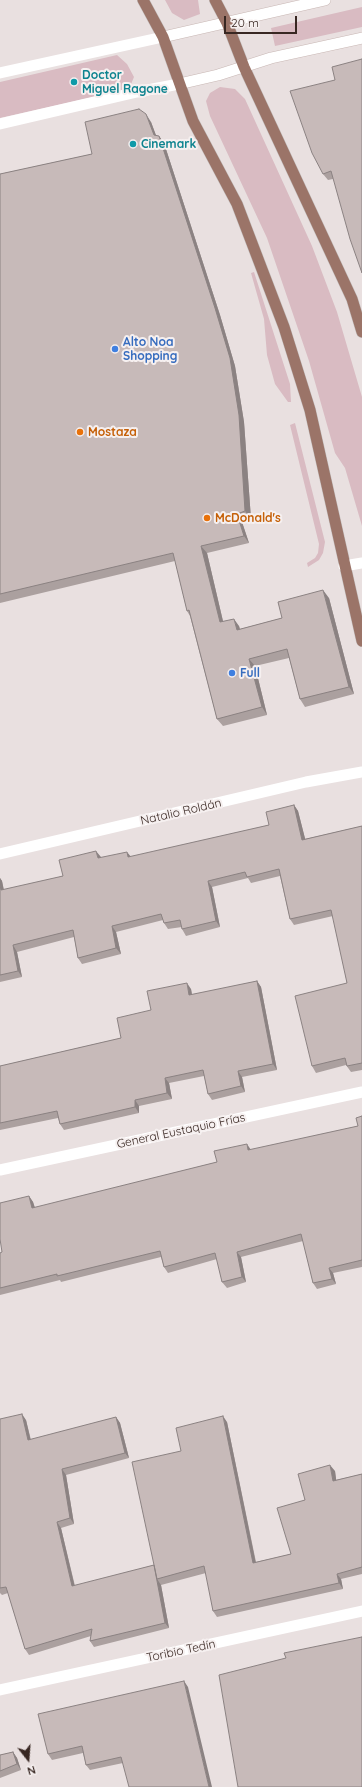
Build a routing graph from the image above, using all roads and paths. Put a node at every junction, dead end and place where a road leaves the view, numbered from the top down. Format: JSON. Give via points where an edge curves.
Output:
{"nodes":[{"id":1,"x":143,"y":0,"type":"edge"},
{"id":2,"x":215,"y":0,"type":"edge"},
{"id":3,"x":325,"y":0,"type":"edge"},
{"id":4,"x":227,"y":23,"type":"junction"},
{"id":5,"x":163,"y":37,"type":"junction"},
{"id":6,"x":362,"y":38,"type":"edge"},
{"id":7,"x":244,"y":67,"type":"junction"},
{"id":8,"x":0,"y":73,"type":"edge"},
{"id":9,"x":179,"y":84,"type":"junction"},
{"id":10,"x":0,"y":124,"type":"edge"},
{"id":11,"x":362,"y":332,"type":"edge"},
{"id":12,"x":362,"y":563,"type":"edge"},
{"id":13,"x":344,"y":566,"type":"junction"},
{"id":14,"x":362,"y":642,"type":"edge"},
{"id":15,"x":362,"y":772,"type":"edge"},
{"id":16,"x":0,"y":854,"type":"edge"},
{"id":17,"x":362,"y":1092,"type":"edge"},
{"id":18,"x":0,"y":1170,"type":"edge"},
{"id":19,"x":362,"y":1611,"type":"edge"},
{"id":20,"x":0,"y":1690,"type":"edge"}],
"edges":[{"from":1,"to":5,"type":"main road"},
{"from":2,"to":4,"type":"main road"},
{"from":3,"to":4,"type":"street"},
{"from":4,"to":5,"type":"street"},
{"from":4,"to":7,"type":"main road"},
{"from":5,"to":8,"type":"street"},
{"from":5,"to":9,"type":"main road"},
{"from":6,"to":7,"type":"street","via":[[271,58]]},
{"from":7,"to":9,"type":"street"},
{"from":7,"to":11,"type":"main road","via":[[352,299]]},
{"from":9,"to":10,"type":"street"},
{"from":9,"to":13,"type":"main road","via":[[193,121],[237,204],[284,327],[310,410]]},
{"from":12,"to":13,"type":"street"},
{"from":13,"to":14,"type":"main road"},
{"from":15,"to":16,"type":"street","name":"Natalio Roldán","via":[[306,782]]},
{"from":17,"to":18,"type":"street","name":"General Eustaquio Frías"},
{"from":19,"to":20,"type":"street","name":"Toribio Tedín"}]}
